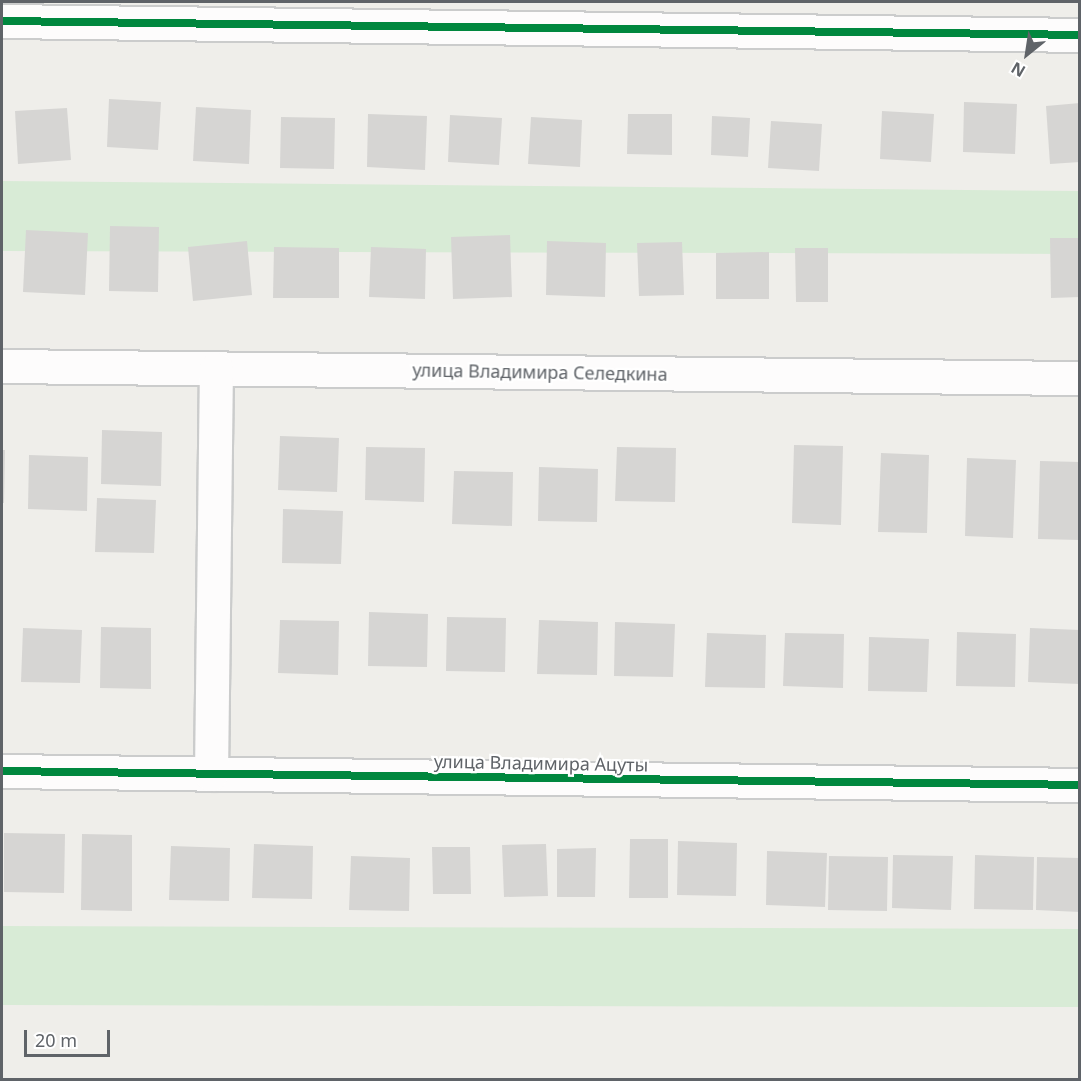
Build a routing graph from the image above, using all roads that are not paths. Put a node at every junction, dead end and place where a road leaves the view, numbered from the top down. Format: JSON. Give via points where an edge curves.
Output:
{"nodes":[{"id":1,"x":2,"y":21,"type":"edge"},
{"id":2,"x":1080,"y":35,"type":"edge"},
{"id":3,"x":2,"y":366,"type":"edge"},
{"id":4,"x":216,"y":369,"type":"junction"},
{"id":5,"x":1080,"y":378,"type":"edge"},
{"id":6,"x":2,"y":771,"type":"edge"},
{"id":7,"x":211,"y":774,"type":"junction"},
{"id":8,"x":1080,"y":785,"type":"edge"}],
"edges":[{"from":1,"to":2,"type":"street"},
{"from":3,"to":4,"type":"street","name":"улица Владимира Селедкина"},
{"from":4,"to":5,"type":"street","name":"улица Владимира Селедкина"},
{"from":4,"to":7,"type":"street"},
{"from":6,"to":7,"type":"street","name":"улица Владимира Ацуты"},
{"from":7,"to":8,"type":"street","name":"улица Владимира Ацуты"}]}
